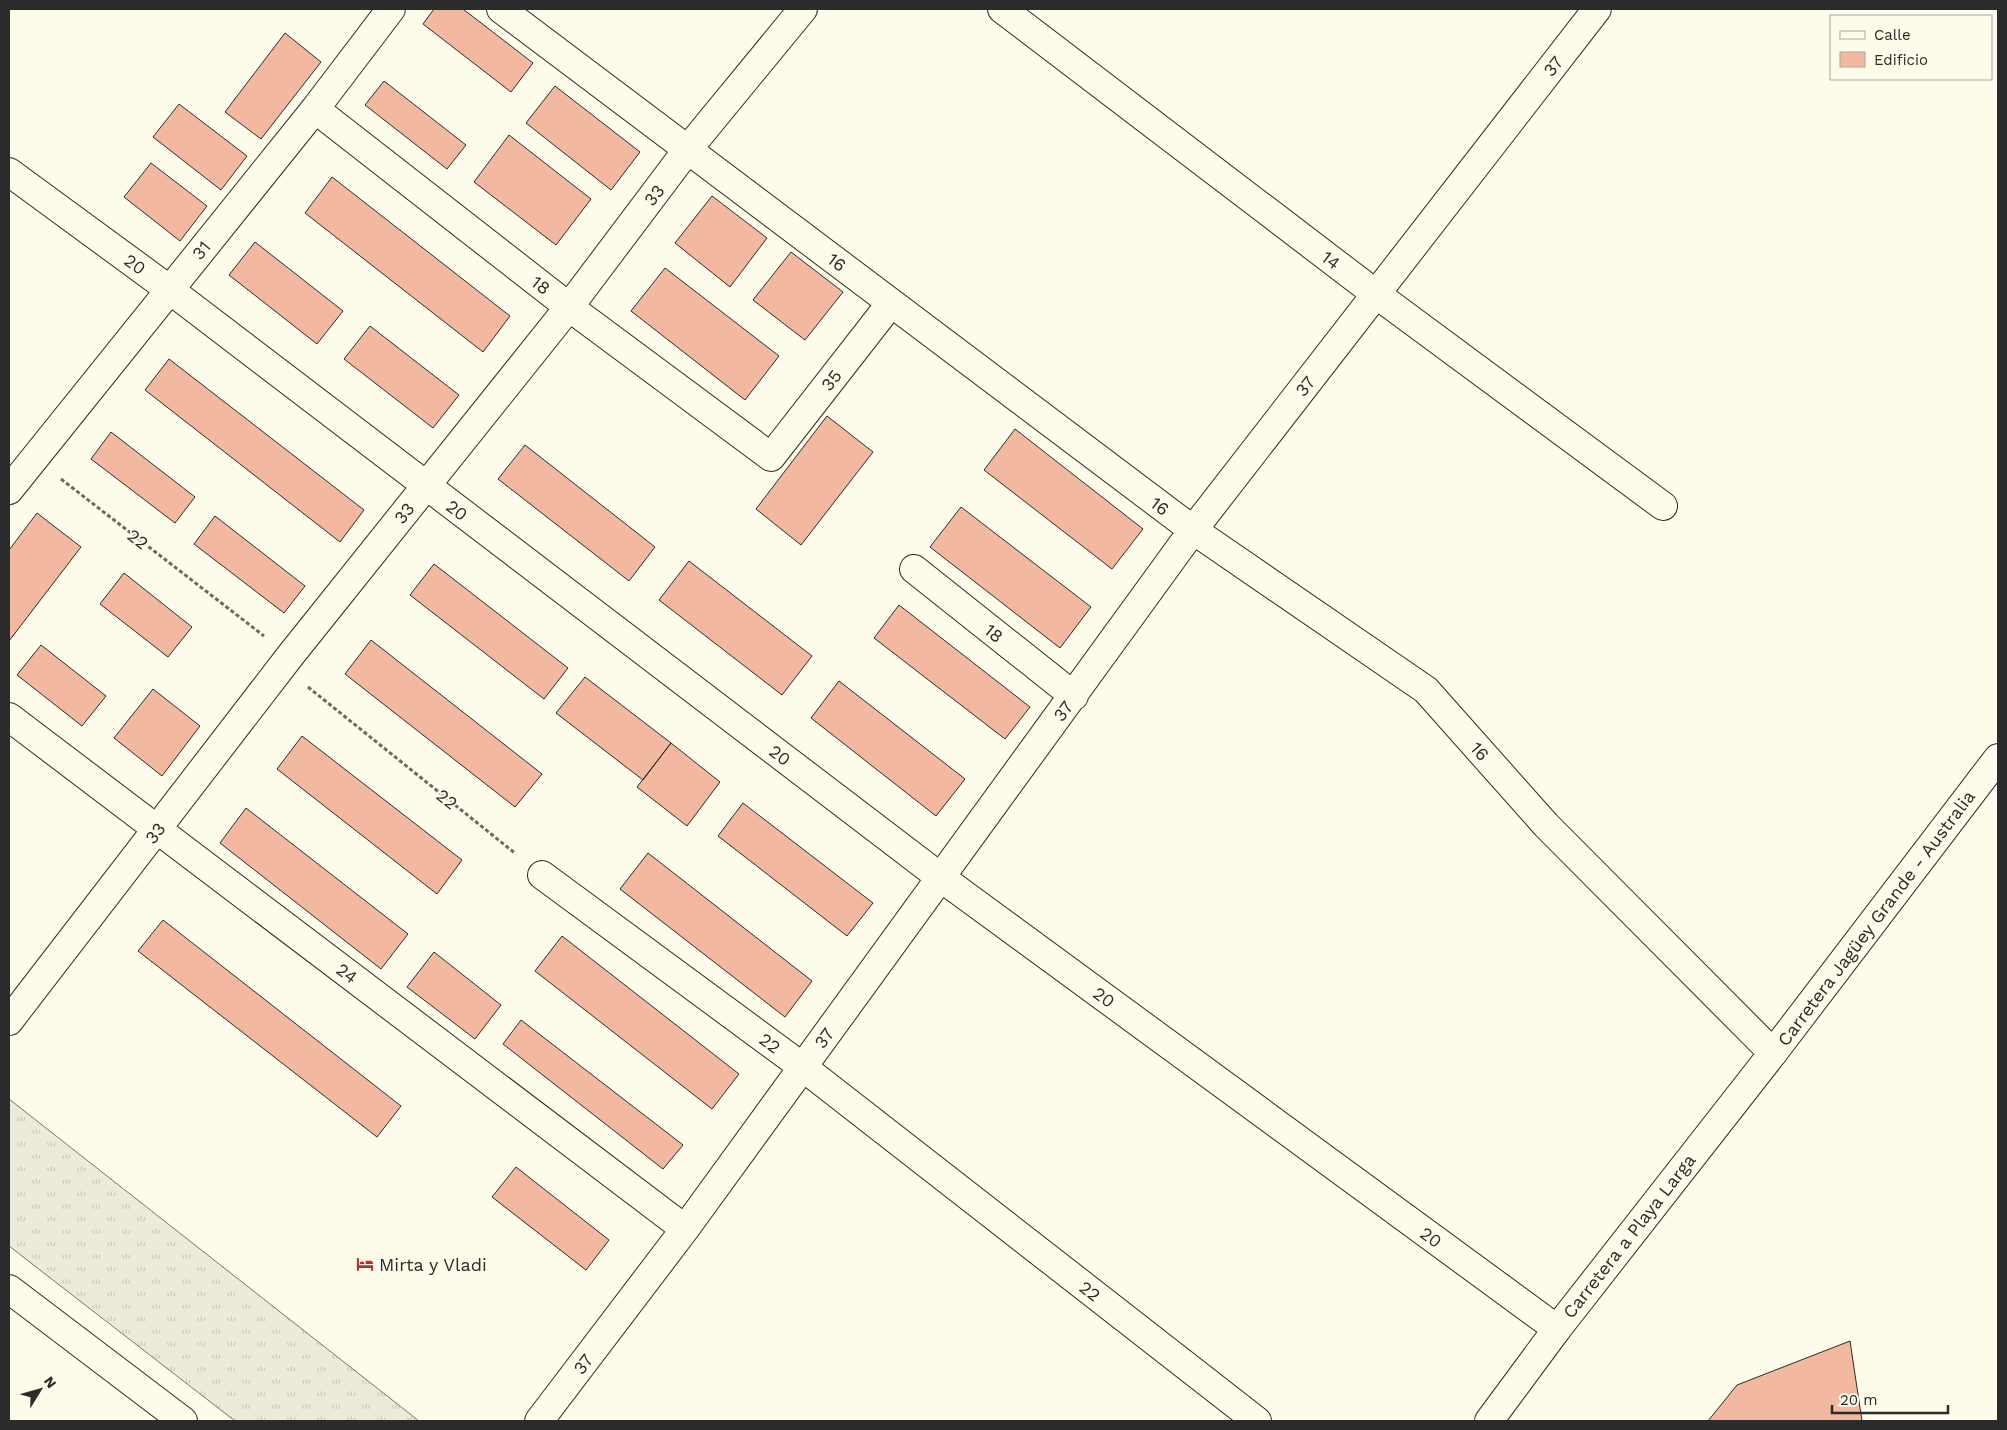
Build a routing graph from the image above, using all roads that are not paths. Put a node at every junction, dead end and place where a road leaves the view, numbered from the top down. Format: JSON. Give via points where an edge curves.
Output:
{"nodes":[{"id":1,"x":391,"y":9,"type":"edge"},
{"id":2,"x":500,"y":9,"type":"edge"},
{"id":3,"x":803,"y":9,"type":"edge"},
{"id":4,"x":1002,"y":9,"type":"edge"},
{"id":5,"x":1597,"y":9,"type":"edge"},
{"id":6,"x":315,"y":109,"type":"junction"},
{"id":7,"x":688,"y":149,"type":"junction"},
{"id":8,"x":9,"y":172,"type":"edge"},
{"id":9,"x":170,"y":290,"type":"junction"},
{"id":10,"x":1376,"y":294,"type":"junction"},
{"id":11,"x":891,"y":303,"type":"junction"},
{"id":12,"x":569,"y":307,"type":"junction"},
{"id":13,"x":771,"y":457,"type":"joint"},
{"id":14,"x":425,"y":486,"type":"junction"},
{"id":15,"x":9,"y":490,"type":"edge"},
{"id":16,"x":1663,"y":506,"type":"dead end"},
{"id":17,"x":1193,"y":530,"type":"junction"},
{"id":18,"x":914,"y":569,"type":"dead end"},
{"id":19,"x":1074,"y":696,"type":"junction"},
{"id":20,"x":9,"y":717,"type":"edge"},
{"id":21,"x":1998,"y":758,"type":"edge"},
{"id":22,"x":157,"y":830,"type":"junction"},
{"id":23,"x":542,"y":875,"type":"road end"},
{"id":24,"x":940,"y":877,"type":"junction"},
{"id":25,"x":9,"y":1021,"type":"edge"},
{"id":26,"x":1773,"y":1053,"type":"junction"},
{"id":27,"x":804,"y":1068,"type":"junction"},
{"id":28,"x":685,"y":1229,"type":"junction"},
{"id":29,"x":9,"y":1289,"type":"edge"},
{"id":30,"x":1557,"y":1329,"type":"junction"},
{"id":31,"x":183,"y":1421,"type":"edge"},
{"id":32,"x":539,"y":1421,"type":"edge"},
{"id":33,"x":1257,"y":1421,"type":"edge"},
{"id":34,"x":1489,"y":1421,"type":"edge"}],
"edges":[{"from":1,"to":6,"type":"street","name":"31"},
{"from":2,"to":7,"type":"street","name":"16"},
{"from":3,"to":7,"type":"street","name":"33"},
{"from":4,"to":10,"type":"street","name":"14"},
{"from":5,"to":10,"type":"street","name":"37"},
{"from":6,"to":9,"type":"street","name":"31"},
{"from":6,"to":12,"type":"street","name":"18"},
{"from":7,"to":11,"type":"street","name":"16"},
{"from":7,"to":12,"type":"street","name":"33"},
{"from":8,"to":9,"type":"street","name":"20"},
{"from":9,"to":14,"type":"street","name":"20"},
{"from":9,"to":15,"type":"street","name":"31"},
{"from":10,"to":16,"type":"street","name":"14"},
{"from":10,"to":17,"type":"street","name":"37"},
{"from":11,"to":13,"type":"street","name":"35"},
{"from":11,"to":17,"type":"street","name":"16"},
{"from":12,"to":13,"type":"street","name":"18"},
{"from":12,"to":14,"type":"street","name":"33"},
{"from":14,"to":22,"type":"street","name":"33"},
{"from":14,"to":24,"type":"street","name":"20"},
{"from":17,"to":19,"type":"street","name":"37"},
{"from":17,"to":26,"type":"street","name":"16","via":[[1426,690],[1546,825]]},
{"from":18,"to":19,"type":"street","name":"18"},
{"from":19,"to":24,"type":"street","name":"37"},
{"from":20,"to":22,"type":"street","name":"24"},
{"from":21,"to":26,"type":"street","name":"Carretera Jagüey Grande - Australia"},
{"from":22,"to":25,"type":"street","name":"33"},
{"from":22,"to":28,"type":"street","name":"24"},
{"from":23,"to":27,"type":"street","name":"22"},
{"from":24,"to":27,"type":"street","name":"37"},
{"from":24,"to":30,"type":"street","name":"20"},
{"from":26,"to":30,"type":"street","name":"Carretera a Playa Larga"},
{"from":27,"to":28,"type":"street","name":"37"},
{"from":27,"to":33,"type":"street","name":"22"},
{"from":28,"to":32,"type":"street","name":"37"},
{"from":29,"to":31,"type":"street"},
{"from":30,"to":34,"type":"street","name":"Carretera a Playa Larga"}]}
